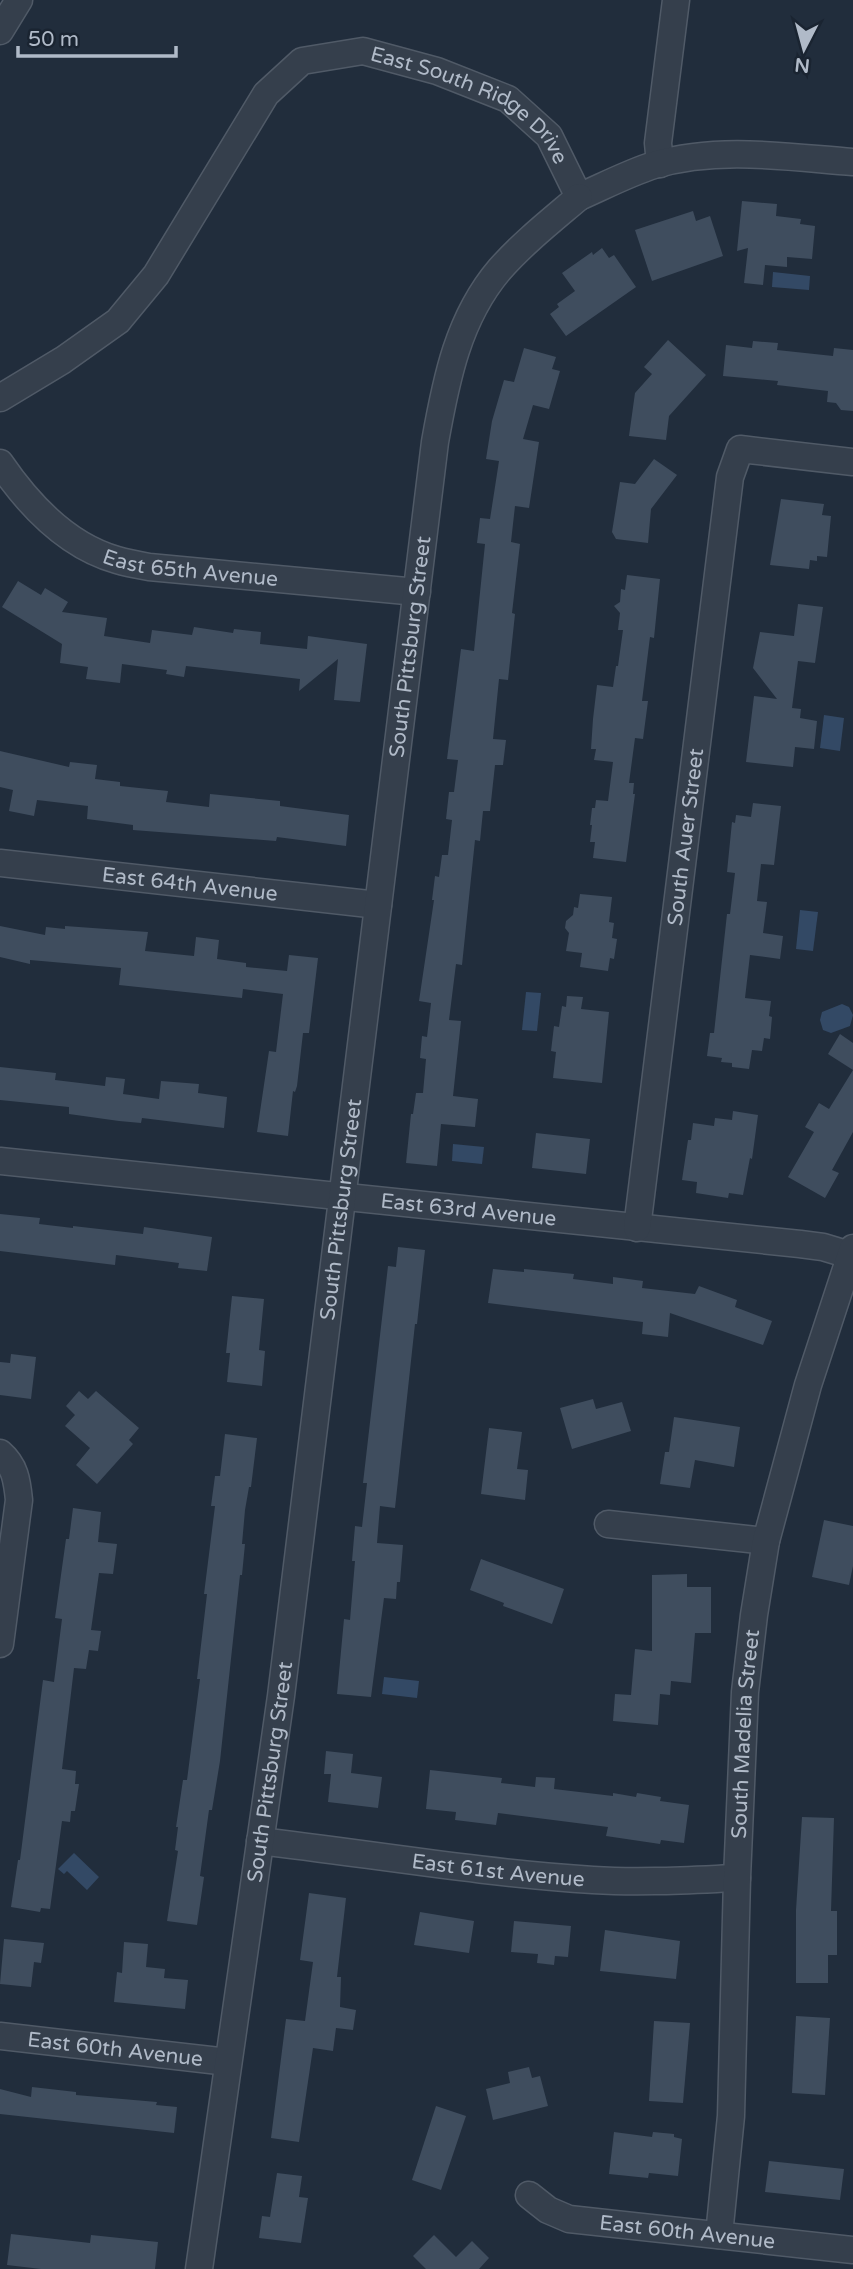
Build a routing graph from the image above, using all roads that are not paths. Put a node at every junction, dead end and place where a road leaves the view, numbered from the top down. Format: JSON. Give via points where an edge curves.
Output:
{"nodes":[{"id":1,"x":19,"y":0,"type":"edge"},
{"id":2,"x":676,"y":0,"type":"edge"},
{"id":3,"x":0,"y":31,"type":"edge"},
{"id":4,"x":853,"y":162,"type":"edge"},
{"id":5,"x":660,"y":164,"type":"junction"},
{"id":6,"x":579,"y":197,"type":"junction"},
{"id":7,"x":0,"y":398,"type":"edge"},
{"id":8,"x":853,"y":462,"type":"edge"},
{"id":9,"x":0,"y":463,"type":"edge"},
{"id":10,"x":417,"y":592,"type":"junction"},
{"id":11,"x":0,"y":863,"type":"edge"},
{"id":12,"x":378,"y":905,"type":"junction"},
{"id":13,"x":0,"y":1161,"type":"edge"},
{"id":14,"x":342,"y":1198,"type":"junction"},
{"id":15,"x":637,"y":1228,"type":"junction"},
{"id":16,"x":852,"y":1253,"type":"edge"},
{"id":17,"x":5,"y":1457,"type":"edge"},
{"id":18,"x":608,"y":1524,"type":"dead end"},
{"id":19,"x":766,"y":1541,"type":"junction"},
{"id":20,"x":0,"y":1644,"type":"edge"},
{"id":21,"x":260,"y":1841,"type":"junction"},
{"id":22,"x":737,"y":1878,"type":"junction"},
{"id":23,"x":0,"y":2036,"type":"edge"},
{"id":24,"x":229,"y":2062,"type":"junction"},
{"id":25,"x":529,"y":2195,"type":"dead end"},
{"id":26,"x":719,"y":2235,"type":"junction"},
{"id":27,"x":853,"y":2250,"type":"edge"},
{"id":28,"x":199,"y":2269,"type":"edge"}],
"edges":[{"from":1,"to":3,"type":"street"},
{"from":2,"to":5,"type":"street","via":[[658,143]]},
{"from":4,"to":5,"type":"street","name":"East South Ridge Drive","via":[[757,154],[705,155]]},
{"from":5,"to":6,"type":"street","name":"East South Ridge Drive"},
{"from":6,"to":7,"type":"street","name":"East South Ridge Drive","via":[[549,136],[508,99],[436,71],[363,51],[302,61],[265,94],[156,275],[118,321]]},
{"from":6,"to":10,"type":"street","name":"South Pittsburg Street","via":[[500,269],[469,316],[444,390]]},
{"from":8,"to":15,"type":"street","name":"South Auer Street","via":[[740,449],[730,477]]},
{"from":9,"to":10,"type":"street","name":"East 65th Avenue","via":[[50,522],[115,560]]},
{"from":10,"to":12,"type":"street","name":"South Pittsburg Street"},
{"from":11,"to":12,"type":"street","name":"East 64th Avenue"},
{"from":12,"to":14,"type":"street","name":"South Pittsburg Street"},
{"from":13,"to":14,"type":"street","name":"East 63rd Avenue"},
{"from":14,"to":15,"type":"street","name":"East 63rd Avenue"},
{"from":14,"to":21,"type":"street","name":"South Pittsburg Street"},
{"from":15,"to":16,"type":"street","name":"East 63rd Avenue"},
{"from":16,"to":19,"type":"street","name":"South Madelia Street","via":[[808,1385]]},
{"from":17,"to":20,"type":"street","via":[[17,1478],[19,1500]]},
{"from":18,"to":19,"type":"street"},
{"from":19,"to":22,"type":"street","name":"South Madelia Street","via":[[745,1692]]},
{"from":21,"to":22,"type":"street","name":"East 61st Avenue","via":[[592,1880]]},
{"from":21,"to":24,"type":"street","name":"South Pittsburg Street"},
{"from":22,"to":26,"type":"street","name":"South Madelia Street","via":[[732,2116]]},
{"from":23,"to":24,"type":"street","name":"East 60th Avenue"},
{"from":24,"to":28,"type":"street","name":"South Pittsburg Street"},
{"from":25,"to":26,"type":"street","name":"East 60th Avenue","via":[[569,2219]]},
{"from":26,"to":27,"type":"street","name":"East 60th Avenue"}]}
